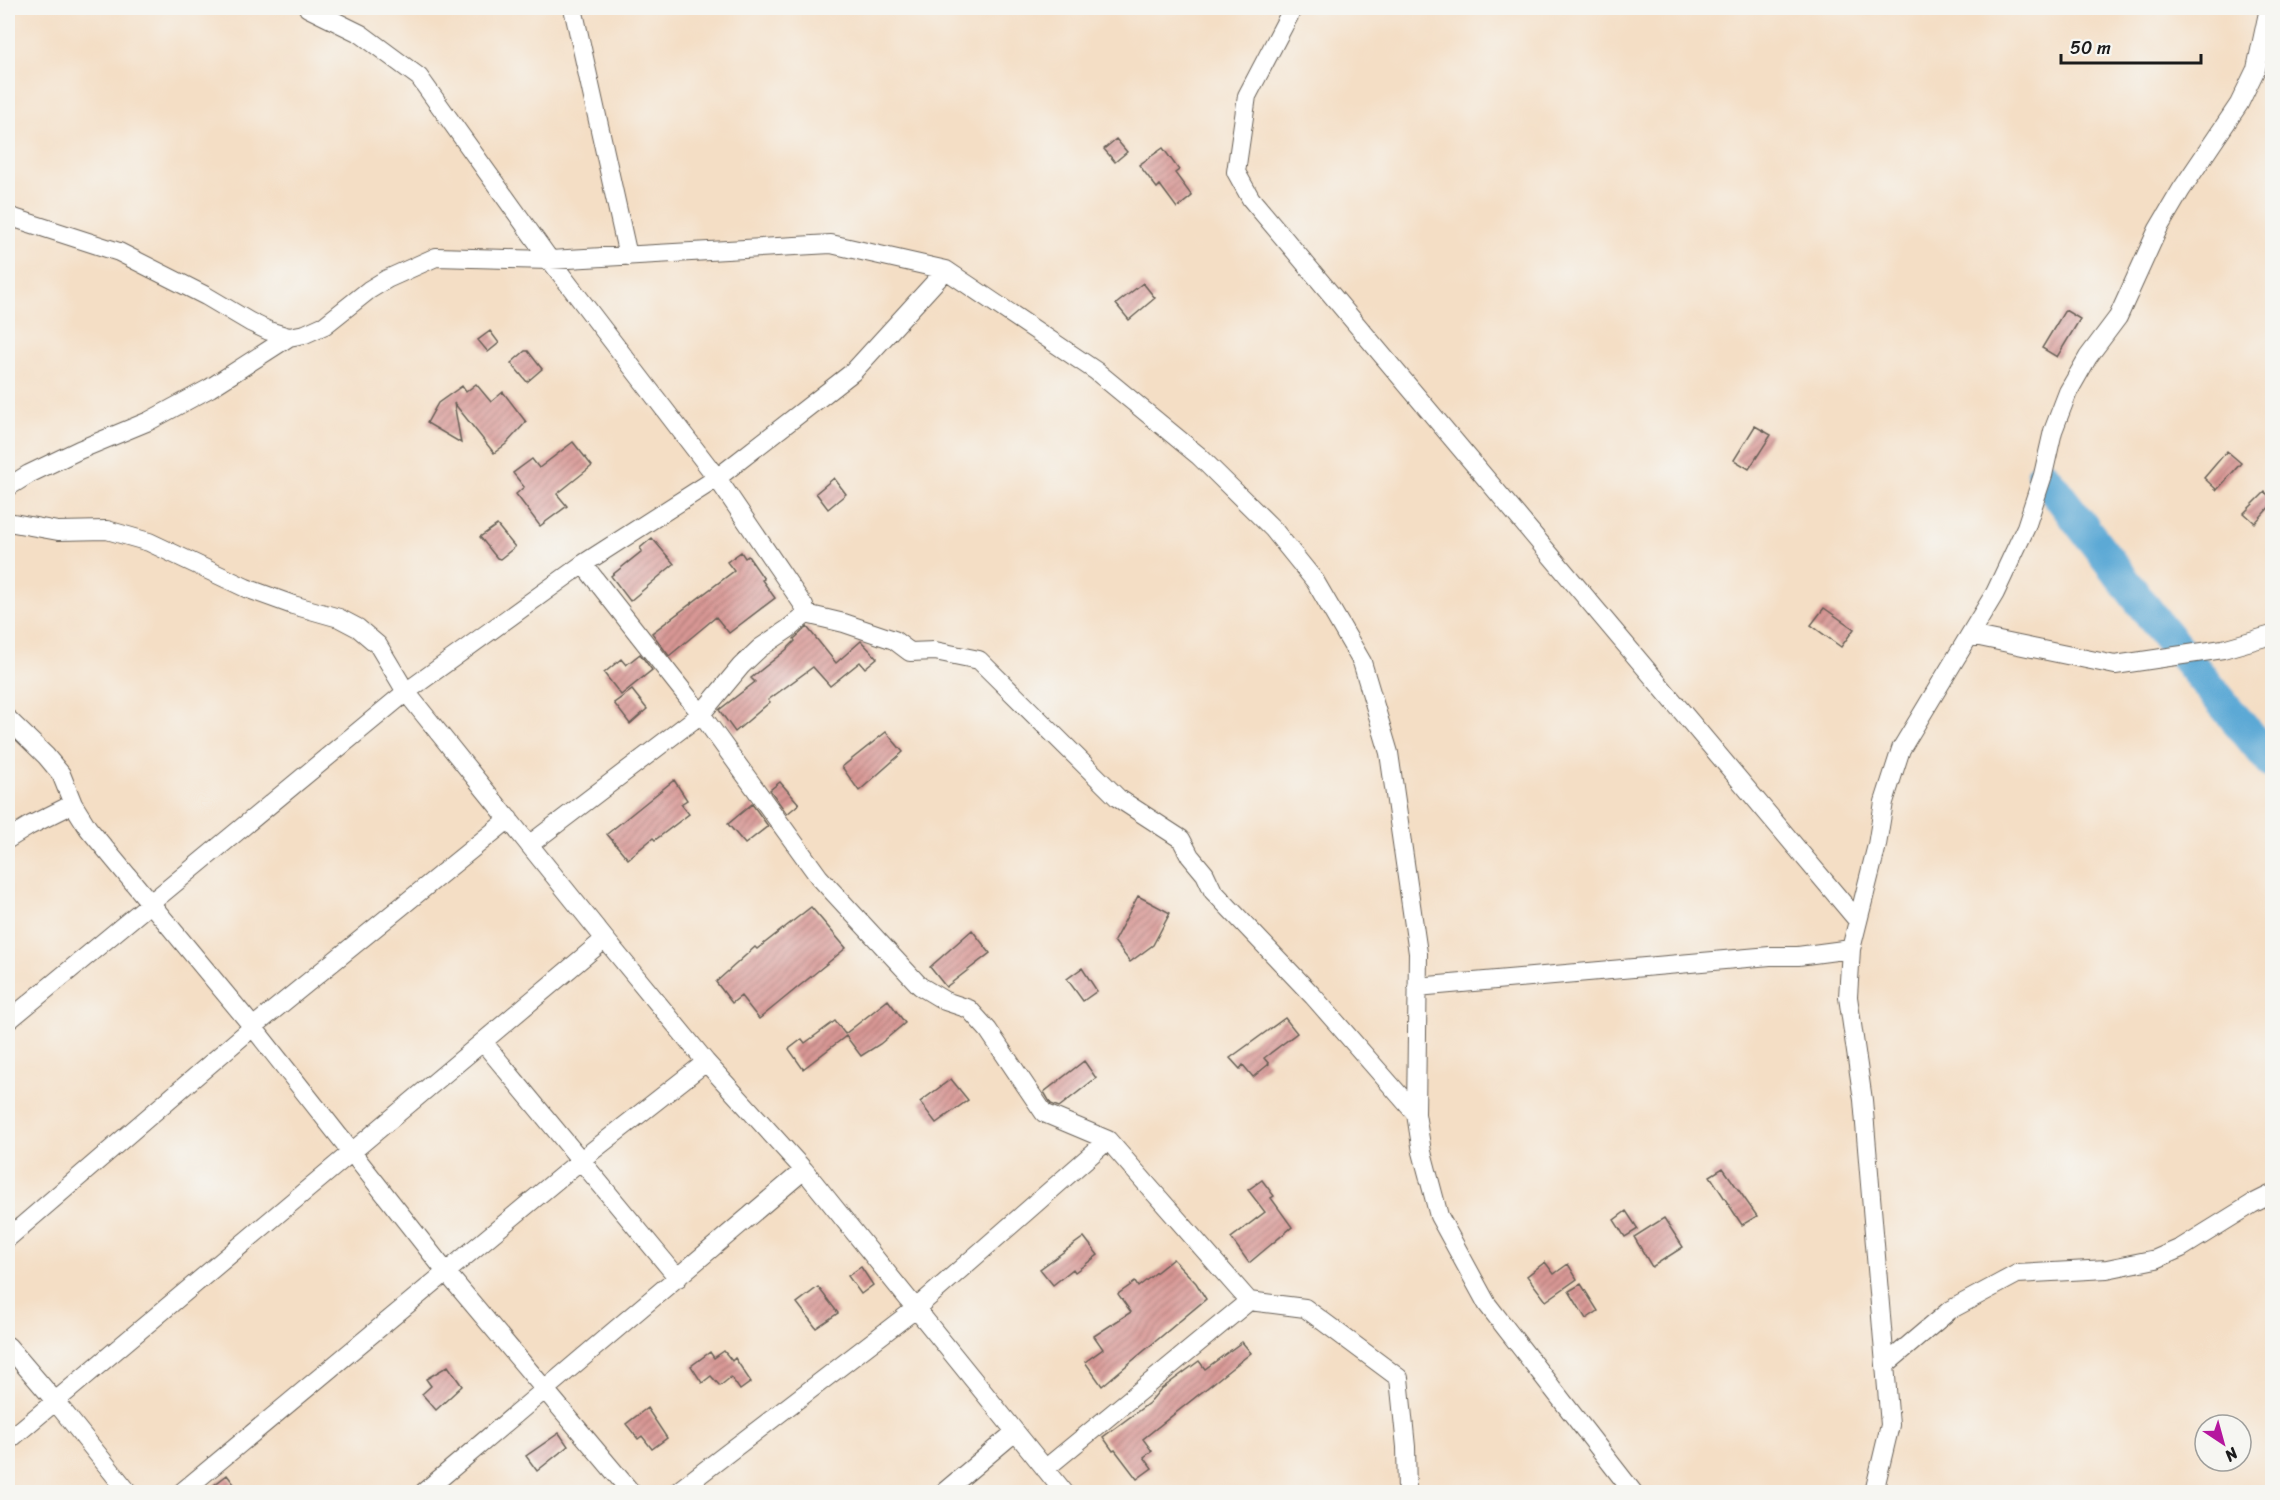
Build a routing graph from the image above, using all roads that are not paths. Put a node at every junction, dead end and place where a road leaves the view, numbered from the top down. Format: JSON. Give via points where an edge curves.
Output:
{"nodes":[{"id":1,"x":308,"y":8,"type":"edge"},
{"id":2,"x":573,"y":8,"type":"edge"},
{"id":3,"x":1293,"y":8,"type":"edge"},
{"id":4,"x":2269,"y":8,"type":"edge"},
{"id":5,"x":8,"y":216,"type":"edge"},
{"id":6,"x":628,"y":256,"type":"junction"},
{"id":7,"x":550,"y":260,"type":"junction"},
{"id":8,"x":946,"y":270,"type":"junction"},
{"id":9,"x":289,"y":337,"type":"junction"},
{"id":10,"x":717,"y":478,"type":"junction"},
{"id":11,"x":8,"y":487,"type":"edge"},
{"id":12,"x":8,"y":522,"type":"edge"},
{"id":13,"x":582,"y":564,"type":"junction"},
{"id":14,"x":806,"y":614,"type":"junction"},
{"id":15,"x":1970,"y":635,"type":"junction"},
{"id":16,"x":2272,"y":635,"type":"edge"},
{"id":17,"x":406,"y":692,"type":"junction"},
{"id":18,"x":701,"y":714,"type":"junction"},
{"id":19,"x":8,"y":718,"type":"edge"},
{"id":20,"x":73,"y":804,"type":"junction"},
{"id":21,"x":509,"y":819,"type":"junction"},
{"id":22,"x":8,"y":839,"type":"edge"},
{"id":23,"x":530,"y":844,"type":"junction"},
{"id":24,"x":150,"y":904,"type":"junction"},
{"id":25,"x":1858,"y":921,"type":"junction"},
{"id":26,"x":605,"y":939,"type":"junction"},
{"id":27,"x":1851,"y":949,"type":"junction"},
{"id":28,"x":1418,"y":987,"type":"junction"},
{"id":29,"x":8,"y":1021,"type":"edge"},
{"id":30,"x":253,"y":1027,"type":"junction"},
{"id":31,"x":483,"y":1042,"type":"junction"},
{"id":32,"x":706,"y":1062,"type":"junction"},
{"id":33,"x":1416,"y":1114,"type":"junction"},
{"id":34,"x":1108,"y":1140,"type":"junction"},
{"id":35,"x":351,"y":1151,"type":"junction"},
{"id":36,"x":581,"y":1160,"type":"junction"},
{"id":37,"x":804,"y":1170,"type":"junction"},
{"id":38,"x":2272,"y":1194,"type":"edge"},
{"id":39,"x":8,"y":1238,"type":"edge"},
{"id":40,"x":446,"y":1272,"type":"junction"},
{"id":41,"x":678,"y":1278,"type":"junction"},
{"id":42,"x":1249,"y":1301,"type":"junction"},
{"id":43,"x":914,"y":1310,"type":"junction"},
{"id":44,"x":8,"y":1346,"type":"edge"},
{"id":45,"x":1885,"y":1365,"type":"junction"},
{"id":46,"x":546,"y":1391,"type":"junction"},
{"id":47,"x":55,"y":1401,"type":"junction"},
{"id":48,"x":1016,"y":1432,"type":"junction"},
{"id":49,"x":8,"y":1441,"type":"edge"},
{"id":50,"x":1045,"y":1469,"type":"junction"},
{"id":51,"x":128,"y":1492,"type":"edge"},
{"id":52,"x":182,"y":1492,"type":"edge"},
{"id":53,"x":424,"y":1492,"type":"edge"},
{"id":54,"x":631,"y":1492,"type":"edge"},
{"id":55,"x":677,"y":1492,"type":"edge"},
{"id":56,"x":944,"y":1492,"type":"edge"},
{"id":57,"x":1064,"y":1492,"type":"edge"},
{"id":58,"x":1407,"y":1492,"type":"edge"},
{"id":59,"x":1633,"y":1492,"type":"edge"},
{"id":60,"x":1874,"y":1492,"type":"edge"}],
"edges":[{"from":1,"to":7,"type":"street","via":[[361,34],[419,77]]},
{"from":2,"to":6,"type":"street"},
{"from":3,"to":25,"type":"street","via":[[1247,96],[1236,172],[1251,199]]},
{"from":4,"to":15,"type":"street","via":[[2256,69],[2239,105],[2158,229],[2118,316],[2068,392],[2026,527]]},
{"from":5,"to":9,"type":"street","via":[[119,252],[250,322]]},
{"from":6,"to":7,"type":"street"},
{"from":6,"to":8,"type":"street","via":[[831,244]]},
{"from":7,"to":9,"type":"street","via":[[436,256],[369,290],[325,325]]},
{"from":7,"to":10,"type":"street"},
{"from":8,"to":10,"type":"street","via":[[853,372]]},
{"from":8,"to":28,"type":"street","via":[[1096,371],[1199,456],[1274,529],[1315,581],[1362,662],[1389,753],[1418,953]]},
{"from":9,"to":11,"type":"street","via":[[210,388],[149,421],[79,450]]},
{"from":10,"to":13,"type":"street"},
{"from":10,"to":14,"type":"street"},
{"from":12,"to":17,"type":"street","via":[[58,531],[107,530],[149,542],[246,588],[339,618],[358,627],[378,645]]},
{"from":13,"to":17,"type":"street"},
{"from":13,"to":18,"type":"street"},
{"from":14,"to":18,"type":"street","via":[[741,666]]},
{"from":14,"to":33,"type":"street","via":[[844,622],[894,640],[910,652],[935,651],[979,660],[1118,798],[1180,839],[1213,891],[1313,996]]},
{"from":15,"to":16,"type":"street","via":[[2115,665],[2223,649]]},
{"from":15,"to":25,"type":"street","via":[[1901,749],[1884,802]]},
{"from":17,"to":21,"type":"street"},
{"from":17,"to":24,"type":"street"},
{"from":18,"to":23,"type":"street"},
{"from":18,"to":34,"type":"street","via":[[819,877],[900,966],[920,986],[969,1009],[988,1030],[1044,1113]]},
{"from":19,"to":20,"type":"street","via":[[61,774]]},
{"from":20,"to":22,"type":"street"},
{"from":20,"to":24,"type":"street"},
{"from":21,"to":23,"type":"street"},
{"from":21,"to":30,"type":"street"},
{"from":23,"to":26,"type":"street"},
{"from":24,"to":29,"type":"street"},
{"from":24,"to":30,"type":"street"},
{"from":25,"to":27,"type":"street"},
{"from":26,"to":31,"type":"street"},
{"from":26,"to":32,"type":"street"},
{"from":27,"to":28,"type":"street"},
{"from":27,"to":45,"type":"street","via":[[1848,997],[1863,1100]]},
{"from":28,"to":33,"type":"street"},
{"from":30,"to":35,"type":"street"},
{"from":30,"to":39,"type":"street"},
{"from":31,"to":35,"type":"street"},
{"from":31,"to":36,"type":"street"},
{"from":32,"to":36,"type":"street"},
{"from":32,"to":37,"type":"street"},
{"from":33,"to":59,"type":"street","via":[[1439,1216],[1487,1305]]},
{"from":34,"to":42,"type":"street"},
{"from":34,"to":43,"type":"street"},
{"from":35,"to":40,"type":"street"},
{"from":35,"to":47,"type":"street"},
{"from":36,"to":40,"type":"street"},
{"from":36,"to":41,"type":"street"},
{"from":37,"to":41,"type":"street"},
{"from":37,"to":43,"type":"street"},
{"from":38,"to":45,"type":"street","via":[[2156,1260],[2107,1269],[2017,1274],[1950,1310]]},
{"from":40,"to":46,"type":"street"},
{"from":40,"to":52,"type":"street"},
{"from":41,"to":46,"type":"street"},
{"from":42,"to":50,"type":"street"},
{"from":42,"to":58,"type":"street","via":[[1305,1308],[1399,1378],[1407,1447]]},
{"from":43,"to":48,"type":"street"},
{"from":43,"to":55,"type":"street"},
{"from":44,"to":47,"type":"street"},
{"from":45,"to":60,"type":"street","via":[[1890,1425]]},
{"from":46,"to":53,"type":"street"},
{"from":46,"to":54,"type":"street"},
{"from":47,"to":49,"type":"street"},
{"from":47,"to":51,"type":"street"},
{"from":48,"to":50,"type":"street"},
{"from":48,"to":56,"type":"street"},
{"from":50,"to":57,"type":"street"}]}
